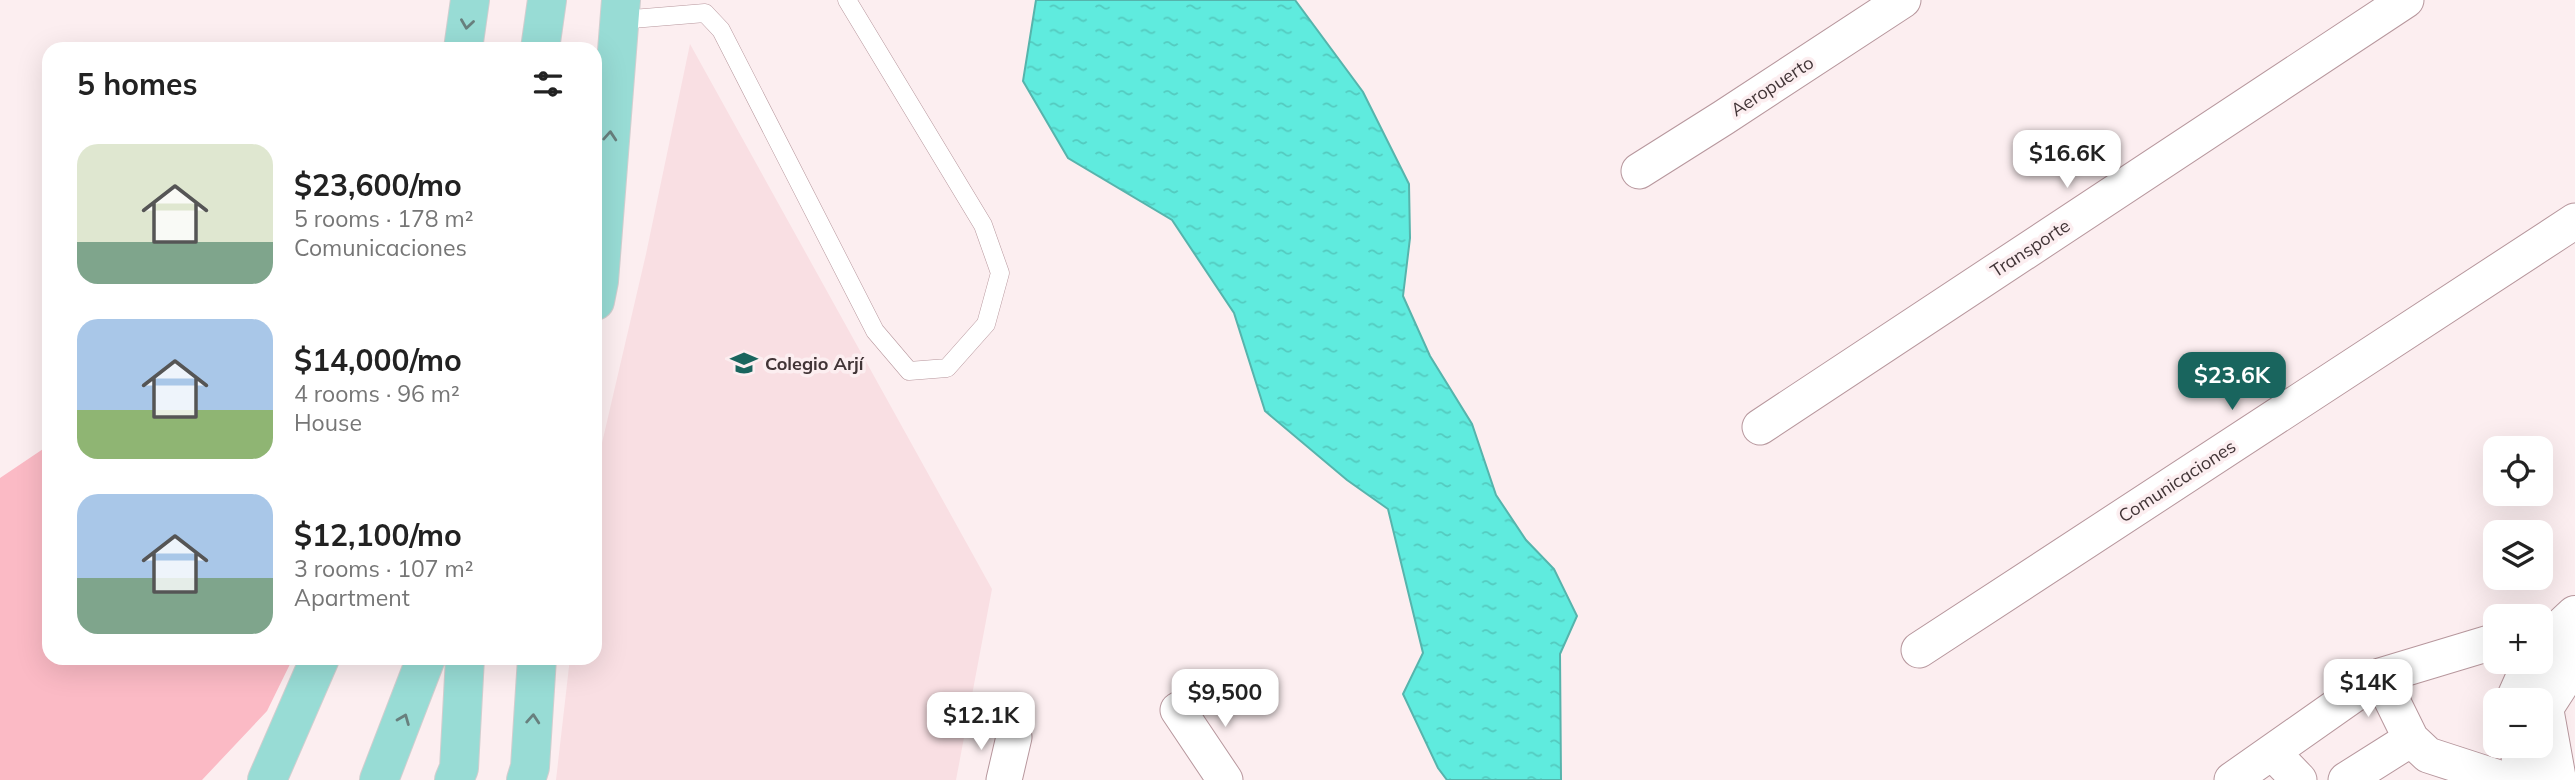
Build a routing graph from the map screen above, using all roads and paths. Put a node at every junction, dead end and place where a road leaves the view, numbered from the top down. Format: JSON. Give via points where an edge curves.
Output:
{"nodes":[{"id":1,"x":470,"y":0,"type":"edge"},
{"id":2,"x":547,"y":0,"type":"edge"},
{"id":3,"x":847,"y":0,"type":"edge"},
{"id":4,"x":1903,"y":0,"type":"edge"},
{"id":5,"x":2406,"y":0,"type":"edge"},
{"id":6,"x":707,"y":7,"type":"edge"},
{"id":7,"x":620,"y":10,"type":"edge"},
{"id":8,"x":464,"y":42,"type":"edge"},
{"id":9,"x":541,"y":42,"type":"edge"},
{"id":10,"x":1639,"y":171,"type":"dead end"},
{"id":11,"x":2575,"y":221,"type":"edge"},
{"id":12,"x":602,"y":242,"type":"edge"},
{"id":13,"x":1760,"y":427,"type":"dead end"},
{"id":14,"x":2483,"y":646,"type":"edge"},
{"id":15,"x":1919,"y":650,"type":"dead end"},
{"id":16,"x":2575,"y":660,"type":"edge"},
{"id":17,"x":317,"y":665,"type":"edge"},
{"id":18,"x":423,"y":665,"type":"edge"},
{"id":19,"x":465,"y":665,"type":"edge"},
{"id":20,"x":537,"y":665,"type":"edge"},
{"id":21,"x":2380,"y":676,"type":"junction"},
{"id":22,"x":1178,"y":709,"type":"dead end"},
{"id":23,"x":292,"y":723,"type":"junction"},
{"id":24,"x":1014,"y":737,"type":"dead end"},
{"id":25,"x":2411,"y":739,"type":"junction"},
{"id":26,"x":2272,"y":752,"type":"junction"},
{"id":27,"x":2521,"y":758,"type":"edge"},
{"id":28,"x":237,"y":780,"type":"edge"},
{"id":29,"x":267,"y":780,"type":"edge"},
{"id":30,"x":379,"y":780,"type":"edge"},
{"id":31,"x":454,"y":780,"type":"edge"},
{"id":32,"x":526,"y":780,"type":"edge"},
{"id":33,"x":1004,"y":780,"type":"edge"},
{"id":34,"x":1225,"y":780,"type":"edge"},
{"id":35,"x":2232,"y":780,"type":"edge"},
{"id":36,"x":2299,"y":780,"type":"edge"},
{"id":37,"x":2346,"y":780,"type":"edge"},
{"id":38,"x":2505,"y":780,"type":"edge"},
{"id":39,"x":2524,"y":780,"type":"edge"},
{"id":40,"x":2557,"y":780,"type":"edge"}],
"edges":[{"from":1,"to":8,"type":"main road","one_way":true},
{"from":2,"to":9,"type":"main road"},
{"from":3,"to":6,"type":"lane","via":[[983,225],[1000,272],[986,324],[947,368],[909,371],[875,331]]},
{"from":4,"to":10,"type":"street","name":"Aeropuerto"},
{"from":5,"to":13,"type":"street","name":"Transporte"},
{"from":6,"to":7,"type":"lane"},
{"from":12,"to":7,"type":"main road","one_way":true},
{"from":11,"to":15,"type":"street","name":"Comunicaciones"},
{"from":14,"to":21,"type":"street"},
{"from":16,"to":40,"type":"street","via":[[2544,708]]},
{"from":17,"to":23,"type":"main road"},
{"from":30,"to":18,"type":"main road","one_way":true},
{"from":19,"to":31,"type":"main road","via":[[459,768]]},
{"from":32,"to":20,"type":"main road","one_way":true},
{"from":21,"to":25,"type":"street"},
{"from":21,"to":26,"type":"street"},
{"from":22,"to":34,"type":"street"},
{"from":23,"to":28,"type":"main road"},
{"from":23,"to":29,"type":"main road"},
{"from":24,"to":33,"type":"street"},
{"from":25,"to":37,"type":"street"},
{"from":25,"to":38,"type":"street","via":[[2428,755]]},
{"from":26,"to":35,"type":"street"},
{"from":26,"to":36,"type":"street"},
{"from":27,"to":39,"type":"street"}]}
